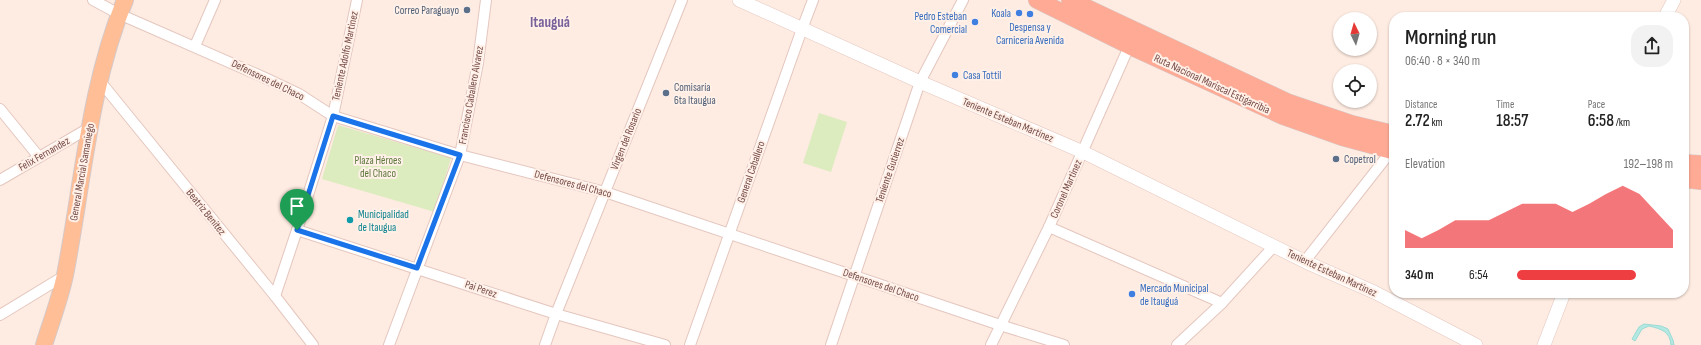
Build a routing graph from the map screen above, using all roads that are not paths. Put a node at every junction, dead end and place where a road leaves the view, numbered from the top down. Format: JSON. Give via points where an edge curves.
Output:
{"nodes":[{"id":1,"x":93,"y":0,"type":"edge"},
{"id":2,"x":215,"y":0,"type":"edge"},
{"id":3,"x":357,"y":0,"type":"edge"},
{"id":4,"x":486,"y":0,"type":"edge"},
{"id":5,"x":682,"y":0,"type":"edge"},
{"id":6,"x":739,"y":0,"type":"edge"},
{"id":7,"x":813,"y":0,"type":"edge"},
{"id":8,"x":963,"y":0,"type":"edge"},
{"id":9,"x":1037,"y":0,"type":"edge"},
{"id":10,"x":1070,"y":0,"type":"edge"},
{"id":11,"x":1674,"y":0,"type":"edge"},
{"id":12,"x":122,"y":7,"type":"edge"},
{"id":13,"x":1668,"y":12,"type":"edge"},
{"id":14,"x":802,"y":29,"type":"junction"},
{"id":15,"x":1133,"y":38,"type":"junction"},
{"id":16,"x":195,"y":46,"type":"junction"},
{"id":17,"x":99,"y":80,"type":"junction"},
{"id":18,"x":920,"y":82,"type":"junction"},
{"id":19,"x":0,"y":109,"type":"edge"},
{"id":20,"x":333,"y":116,"type":"junction"},
{"id":21,"x":89,"y":128,"type":"junction"},
{"id":22,"x":1389,"y":144,"type":"edge"},
{"id":23,"x":1389,"y":150,"type":"edge"},
{"id":24,"x":1083,"y":152,"type":"junction"},
{"id":25,"x":460,"y":155,"type":"junction"},
{"id":26,"x":39,"y":157,"type":"junction"},
{"id":27,"x":1689,"y":163,"type":"edge"},
{"id":28,"x":1701,"y":164,"type":"edge"},
{"id":29,"x":0,"y":180,"type":"edge"},
{"id":30,"x":1689,"y":180,"type":"edge"},
{"id":31,"x":1701,"y":181,"type":"edge"},
{"id":32,"x":605,"y":192,"type":"junction"},
{"id":33,"x":1049,"y":227,"type":"junction"},
{"id":34,"x":297,"y":230,"type":"junction"},
{"id":35,"x":730,"y":234,"type":"junction"},
{"id":36,"x":1274,"y":246,"type":"junction"},
{"id":37,"x":1305,"y":261,"type":"junction"},
{"id":38,"x":417,"y":268,"type":"junction"},
{"id":39,"x":64,"y":276,"type":"junction"},
{"id":40,"x":854,"y":276,"type":"junction"},
{"id":41,"x":275,"y":296,"type":"junction"},
{"id":42,"x":1562,"y":298,"type":"edge"},
{"id":43,"x":1222,"y":303,"type":"junction"},
{"id":44,"x":556,"y":314,"type":"junction"},
{"id":45,"x":0,"y":315,"type":"edge"},
{"id":46,"x":1000,"y":325,"type":"junction"},
{"id":47,"x":44,"y":345,"type":"edge"},
{"id":48,"x":313,"y":345,"type":"edge"},
{"id":49,"x":389,"y":345,"type":"edge"},
{"id":50,"x":545,"y":345,"type":"edge"},
{"id":51,"x":665,"y":345,"type":"edge"},
{"id":52,"x":690,"y":345,"type":"edge"},
{"id":53,"x":830,"y":345,"type":"edge"},
{"id":54,"x":991,"y":345,"type":"edge"},
{"id":55,"x":1064,"y":345,"type":"edge"},
{"id":56,"x":1177,"y":345,"type":"edge"},
{"id":57,"x":1476,"y":345,"type":"edge"},
{"id":58,"x":1544,"y":345,"type":"edge"}],
"edges":[{"from":1,"to":12,"type":"street","name":"Defensores del Chaco"},
{"from":2,"to":16,"type":"street"},
{"from":3,"to":20,"type":"street","name":"Teniente Adolfo Martinez"},
{"from":4,"to":25,"type":"street","name":"Francisco Caballero Alvarez","via":[[478,63]]},
{"from":5,"to":32,"type":"street","name":"Virgen del Rosario"},
{"from":6,"to":14,"type":"street","name":"Teniente Esteban Martinez"},
{"from":7,"to":14,"type":"street","name":"General Caballero"},
{"from":8,"to":18,"type":"street","name":"Teniente Gutierrez"},
{"from":9,"to":15,"type":"highway","name":"Ruta Nacional Mariscal Estigarribia"},
{"from":10,"to":15,"type":"highway","name":"Ruta Nacional Mariscal Estigarribia"},
{"from":11,"to":13,"type":"street"},
{"from":12,"to":16,"type":"street","name":"Defensores del Chaco"},
{"from":12,"to":17,"type":"main road","name":"General Marcial Samaniego"},
{"from":14,"to":18,"type":"street","name":"Teniente Esteban Martinez"},
{"from":14,"to":35,"type":"street","name":"General Caballero"},
{"from":15,"to":22,"type":"highway","name":"Ruta Nacional Mariscal Estigarribia","via":[[1282,116],[1342,137]]},
{"from":15,"to":24,"type":"street","name":"Coronel Martinez"},
{"from":16,"to":20,"type":"street","name":"Defensores del Chaco","via":[[299,94]]},
{"from":17,"to":21,"type":"main road","name":"General Marcial Samaniego"},
{"from":17,"to":41,"type":"street","name":"Beatriz Benitez"},
{"from":18,"to":24,"type":"street","name":"Teniente Esteban Martinez"},
{"from":18,"to":40,"type":"street","name":"Teniente Gutierrez"},
{"from":19,"to":26,"type":"street"},
{"from":20,"to":25,"type":"street","name":"Defensores del Chaco"},
{"from":20,"to":34,"type":"street","name":"Teniente Adolfo Martinez"},
{"from":21,"to":26,"type":"street","name":"Felix Fernandez"},
{"from":21,"to":39,"type":"main road","name":"General Marcial Samaniego"},
{"from":23,"to":37,"type":"street"},
{"from":24,"to":33,"type":"street","name":"Coronel Martinez"},
{"from":24,"to":36,"type":"street","name":"Teniente Esteban Martinez"},
{"from":25,"to":32,"type":"street","name":"Defensores del Chaco"},
{"from":25,"to":38,"type":"street","name":"Francisco Caballero Alvarez"},
{"from":26,"to":29,"type":"street","name":"Felix Fernandez"},
{"from":27,"to":28,"type":"highway"},
{"from":30,"to":31,"type":"highway"},
{"from":32,"to":35,"type":"street","name":"Defensores del Chaco"},
{"from":32,"to":44,"type":"street","name":"Virgen del Rosario"},
{"from":33,"to":43,"type":"street"},
{"from":33,"to":46,"type":"street","name":"Coronel Martinez"},
{"from":34,"to":38,"type":"street","name":"Pai Perez"},
{"from":34,"to":41,"type":"street","name":"Teniente Adolfo Martinez"},
{"from":35,"to":40,"type":"street","name":"Defensores del Chaco"},
{"from":35,"to":52,"type":"street","name":"General Caballero"},
{"from":36,"to":37,"type":"street","name":"Teniente Esteban Martinez"},
{"from":36,"to":43,"type":"street","name":"Teniente Esteban Martinez"},
{"from":37,"to":57,"type":"street","name":"Teniente Esteban Martinez","via":[[1374,292]]},
{"from":38,"to":44,"type":"street","name":"Pai Perez"},
{"from":38,"to":49,"type":"street","name":"Francisco Caballero Alvarez"},
{"from":39,"to":45,"type":"street"},
{"from":39,"to":47,"type":"main road","name":"General Marcial Samaniego"},
{"from":40,"to":46,"type":"street","name":"Defensores del Chaco"},
{"from":40,"to":53,"type":"street","name":"Teniente Gutierrez"},
{"from":41,"to":48,"type":"street","name":"Beatriz Benitez"},
{"from":42,"to":58,"type":"street"},
{"from":43,"to":56,"type":"street","name":"Teniente Esteban Martinez"},
{"from":44,"to":50,"type":"street","name":"Virgen del Rosario"},
{"from":44,"to":51,"type":"street","name":"Pai Perez"},
{"from":46,"to":54,"type":"street","name":"Coronel Martinez"},
{"from":46,"to":55,"type":"street","name":"Defensores del Chaco"}]}
